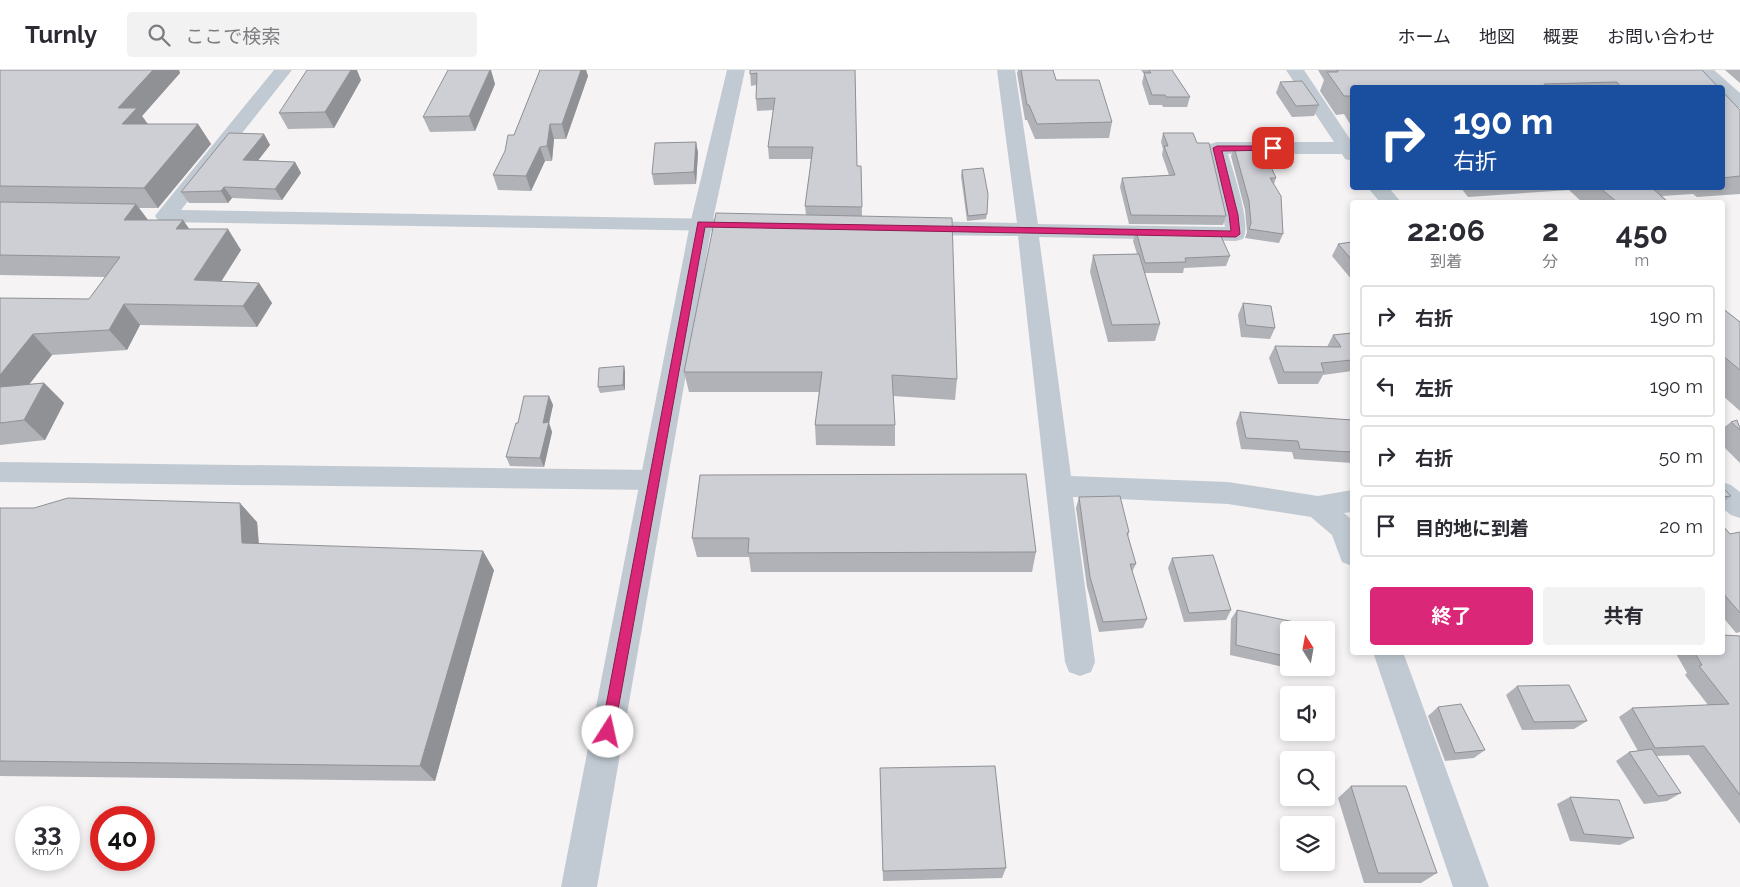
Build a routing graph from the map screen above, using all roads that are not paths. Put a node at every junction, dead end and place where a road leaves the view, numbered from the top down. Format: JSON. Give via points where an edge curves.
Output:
{"nodes":[{"id":1,"x":283,"y":70,"type":"edge"},
{"id":2,"x":736,"y":70,"type":"edge"},
{"id":3,"x":1006,"y":70,"type":"edge"},
{"id":4,"x":1295,"y":70,"type":"edge"},
{"id":5,"x":1704,"y":70,"type":"edge"},
{"id":6,"x":1720,"y":85,"type":"edge"},
{"id":7,"x":1725,"y":90,"type":"edge"},
{"id":8,"x":1740,"y":104,"type":"edge"},
{"id":9,"x":1350,"y":151,"type":"edge"},
{"id":10,"x":1380,"y":190,"type":"edge"},
{"id":11,"x":1389,"y":200,"type":"edge"},
{"id":12,"x":701,"y":224,"type":"junction"},
{"id":13,"x":741,"y":225,"type":"edge"},
{"id":14,"x":899,"y":228,"type":"edge"},
{"id":15,"x":1028,"y":230,"type":"junction"},
{"id":16,"x":0,"y":472,"type":"edge"},
{"id":17,"x":654,"y":480,"type":"junction"},
{"id":18,"x":1059,"y":486,"type":"junction"},
{"id":19,"x":1725,"y":495,"type":"edge"},
{"id":20,"x":1350,"y":501,"type":"edge"},
{"id":21,"x":1318,"y":507,"type":"junction"},
{"id":22,"x":1740,"y":508,"type":"edge"},
{"id":23,"x":1350,"y":548,"type":"edge"},
{"id":24,"x":1389,"y":655,"type":"edge"},
{"id":25,"x":1080,"y":662,"type":"dead end"},
{"id":26,"x":579,"y":887,"type":"edge"},
{"id":27,"x":1471,"y":887,"type":"edge"}],
"edges":[{"from":1,"to":12,"type":"street","via":[[156,216]]},
{"from":2,"to":12,"type":"street"},
{"from":3,"to":15,"type":"street"},
{"from":4,"to":9,"type":"street"},
{"from":5,"to":6,"type":"street"},
{"from":7,"to":8,"type":"street"},
{"from":9,"to":15,"type":"street","via":[[1217,148],[1236,234]]},
{"from":10,"to":11,"type":"street"},
{"from":12,"to":13,"type":"street"},
{"from":12,"to":17,"type":"street"},
{"from":14,"to":15,"type":"street"},
{"from":15,"to":18,"type":"street"},
{"from":16,"to":17,"type":"street"},
{"from":17,"to":26,"type":"street"},
{"from":18,"to":21,"type":"street","via":[[1228,493]]},
{"from":18,"to":25,"type":"street"},
{"from":19,"to":22,"type":"street"},
{"from":20,"to":21,"type":"street"},
{"from":21,"to":23,"type":"street","via":[[1344,529]]},
{"from":24,"to":27,"type":"street"}]}
